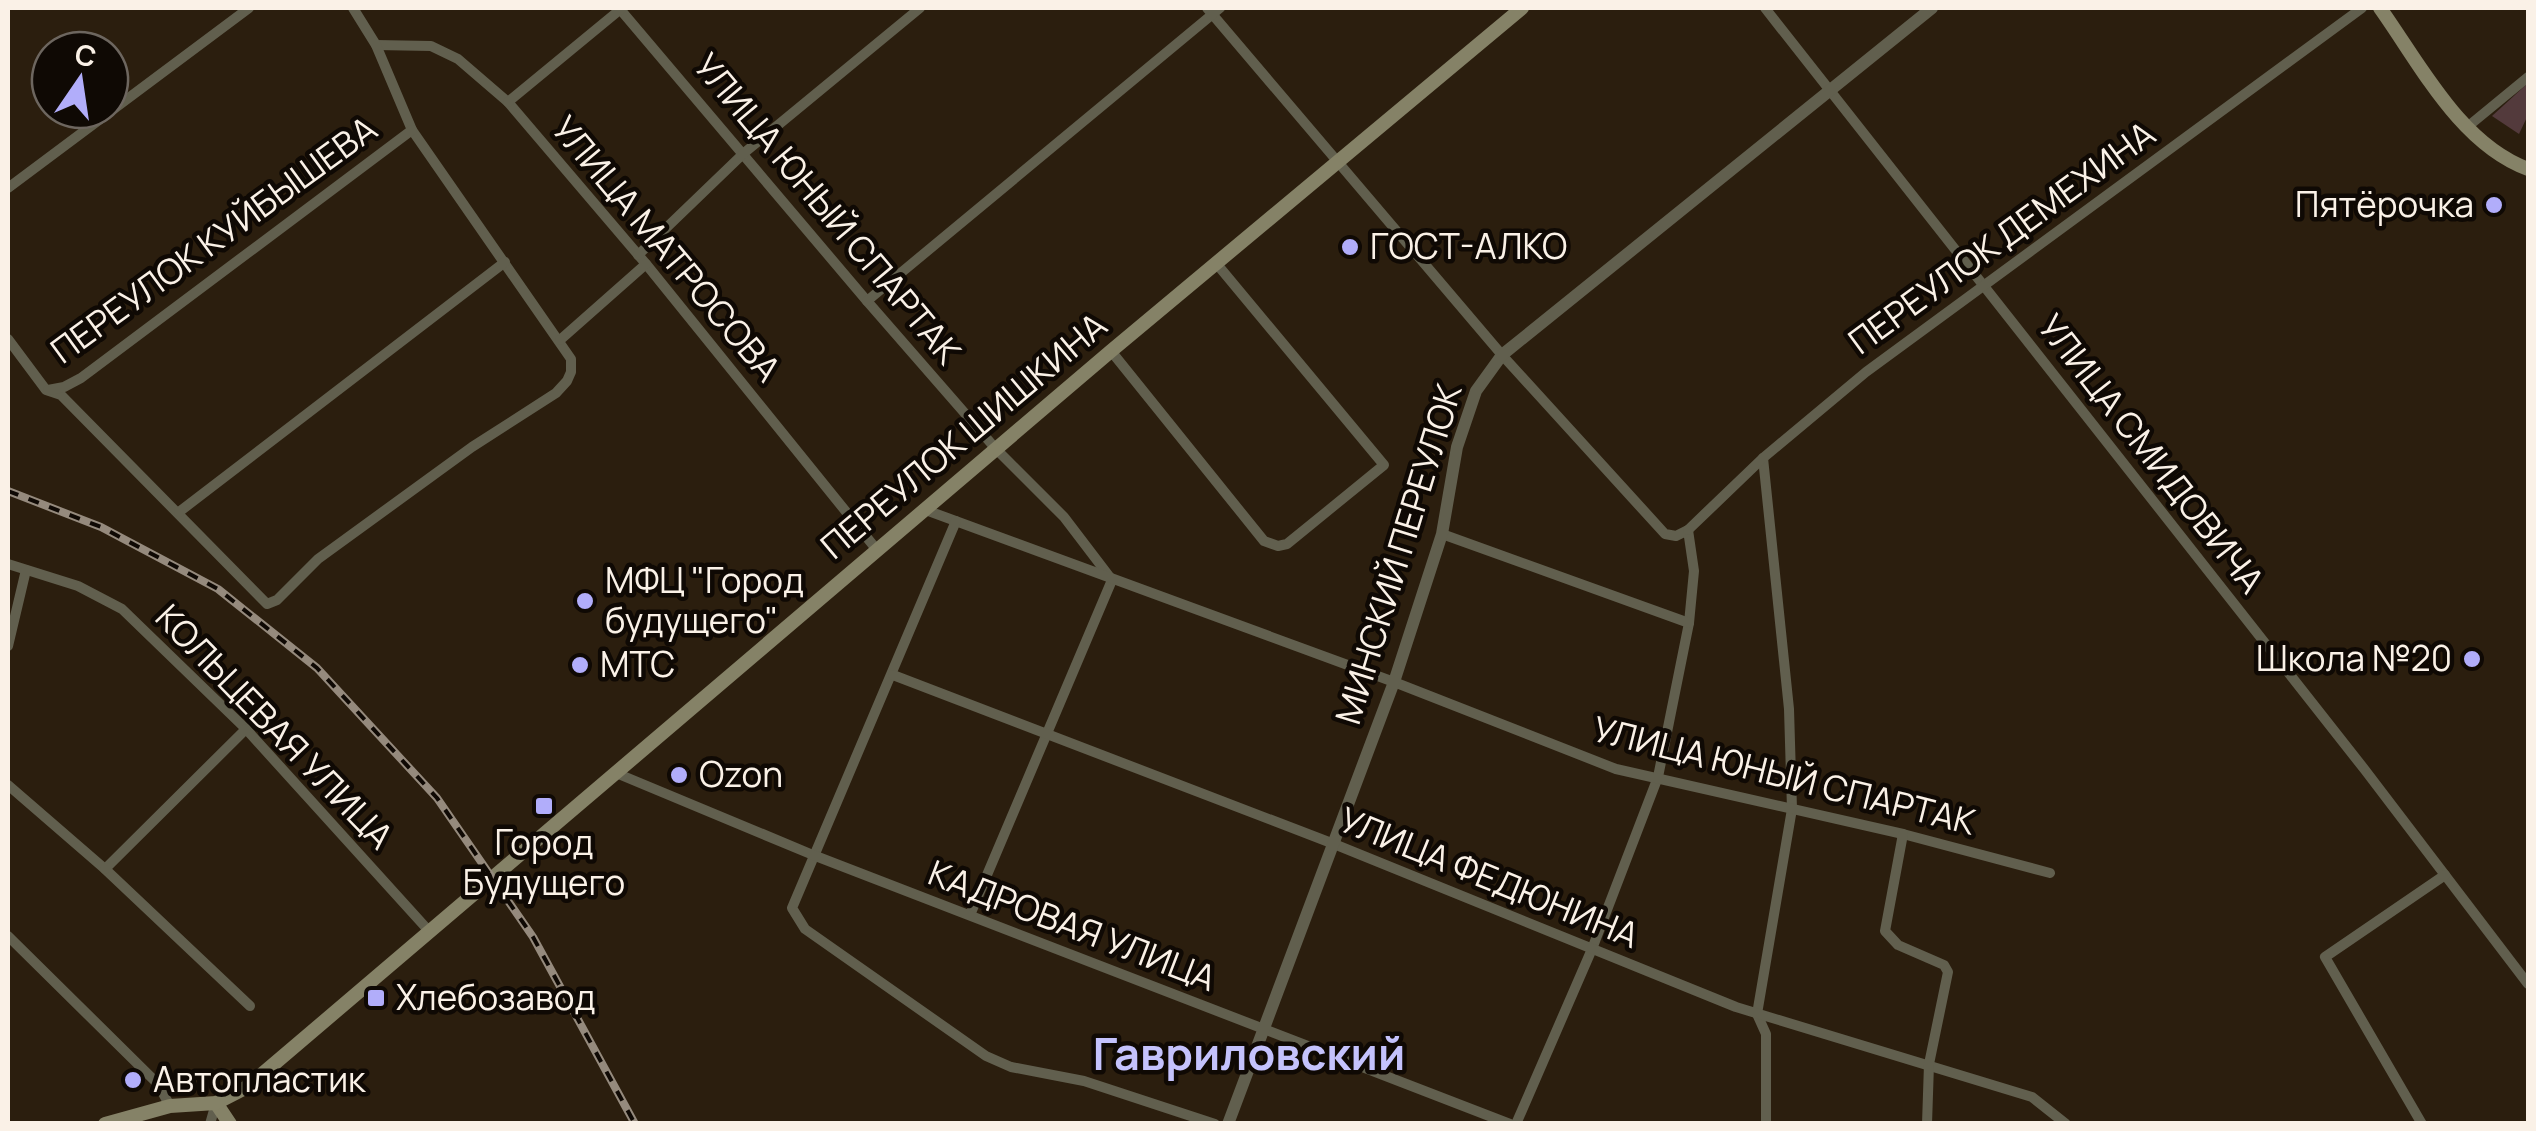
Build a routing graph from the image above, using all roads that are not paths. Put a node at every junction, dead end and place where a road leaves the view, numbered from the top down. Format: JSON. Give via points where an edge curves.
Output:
{"nodes":[{"id":1,"x":249,"y":8,"type":"edge"},
{"id":2,"x":353,"y":8,"type":"edge"},
{"id":3,"x":620,"y":8,"type":"edge"},
{"id":4,"x":920,"y":8,"type":"edge"},
{"id":5,"x":1522,"y":8,"type":"edge"},
{"id":6,"x":1765,"y":8,"type":"edge"},
{"id":7,"x":1932,"y":8,"type":"edge"},
{"id":8,"x":2362,"y":8,"type":"edge"},
{"id":9,"x":2380,"y":8,"type":"edge"},
{"id":10,"x":1213,"y":10,"type":"edge"},
{"id":11,"x":376,"y":44,"type":"junction"},
{"id":12,"x":2528,"y":77,"type":"edge"},
{"id":13,"x":1832,"y":90,"type":"junction"},
{"id":14,"x":508,"y":102,"type":"junction"},
{"id":15,"x":2466,"y":128,"type":"junction"},
{"id":16,"x":412,"y":130,"type":"junction"},
{"id":17,"x":744,"y":153,"type":"junction"},
{"id":18,"x":1337,"y":160,"type":"junction"},
{"id":19,"x":2528,"y":169,"type":"edge"},
{"id":20,"x":8,"y":188,"type":"edge"},
{"id":21,"x":642,"y":259,"type":"junction"},
{"id":22,"x":505,"y":262,"type":"junction"},
{"id":23,"x":1216,"y":263,"type":"junction"},
{"id":24,"x":1984,"y":286,"type":"junction"},
{"id":25,"x":867,"y":301,"type":"junction"},
{"id":26,"x":8,"y":338,"type":"edge"},
{"id":27,"x":560,"y":340,"type":"junction"},
{"id":28,"x":1111,"y":350,"type":"junction"},
{"id":29,"x":1502,"y":355,"type":"junction"},
{"id":30,"x":46,"y":390,"type":"junction"},
{"id":31,"x":996,"y":448,"type":"junction"},
{"id":32,"x":1762,"y":458,"type":"junction"},
{"id":33,"x":924,"y":509,"type":"junction"},
{"id":34,"x":180,"y":512,"type":"junction"},
{"id":35,"x":956,"y":522,"type":"junction"},
{"id":36,"x":1688,"y":530,"type":"junction"},
{"id":37,"x":1442,"y":534,"type":"junction"},
{"id":38,"x":877,"y":550,"type":"junction"},
{"id":39,"x":8,"y":564,"type":"edge"},
{"id":40,"x":26,"y":570,"type":"junction"},
{"id":41,"x":1112,"y":580,"type":"junction"},
{"id":42,"x":1690,"y":622,"type":"junction"},
{"id":43,"x":8,"y":646,"type":"edge"},
{"id":44,"x":892,"y":675,"type":"junction"},
{"id":45,"x":1394,"y":682,"type":"junction"},
{"id":46,"x":246,"y":729,"type":"junction"},
{"id":47,"x":1046,"y":735,"type":"junction"},
{"id":48,"x":616,"y":773,"type":"junction"},
{"id":49,"x":1658,"y":777,"type":"junction"},
{"id":50,"x":8,"y":785,"type":"edge"},
{"id":51,"x":1792,"y":809,"type":"junction"},
{"id":52,"x":1903,"y":834,"type":"junction"},
{"id":53,"x":1334,"y":844,"type":"junction"},
{"id":54,"x":813,"y":855,"type":"junction"},
{"id":55,"x":105,"y":869,"type":"junction"},
{"id":56,"x":2050,"y":872,"type":"dead end"},
{"id":57,"x":2445,"y":875,"type":"junction"},
{"id":58,"x":970,"y":914,"type":"junction"},
{"id":59,"x":429,"y":930,"type":"junction"},
{"id":60,"x":8,"y":936,"type":"edge"},
{"id":61,"x":1592,"y":950,"type":"junction"},
{"id":62,"x":2528,"y":984,"type":"edge"},
{"id":63,"x":250,"y":1006,"type":"dead end"},
{"id":64,"x":1757,"y":1014,"type":"junction"},
{"id":65,"x":1263,"y":1030,"type":"junction"},
{"id":66,"x":1929,"y":1064,"type":"junction"},
{"id":67,"x":216,"y":1103,"type":"junction"},
{"id":68,"x":170,"y":1106,"type":"junction"},
{"id":69,"x":105,"y":1124,"type":"edge"},
{"id":70,"x":210,"y":1124,"type":"edge"},
{"id":71,"x":230,"y":1124,"type":"edge"},
{"id":72,"x":1215,"y":1124,"type":"edge"},
{"id":73,"x":1228,"y":1124,"type":"edge"},
{"id":74,"x":1513,"y":1124,"type":"edge"},
{"id":75,"x":1766,"y":1124,"type":"edge"},
{"id":76,"x":1926,"y":1124,"type":"edge"},
{"id":77,"x":2066,"y":1124,"type":"edge"},
{"id":78,"x":2422,"y":1124,"type":"edge"}],
"edges":[{"from":1,"to":20,"type":"street"},
{"from":2,"to":11,"type":"street"},
{"from":3,"to":14,"type":"street"},
{"from":3,"to":17,"type":"street","name":"УЛИЦА ЮНЫЙ СПАРТАК"},
{"from":4,"to":17,"type":"street"},
{"from":5,"to":18,"type":"main road","name":"ПЕРЕУЛОК ШИШКИНА"},
{"from":6,"to":13,"type":"street","name":"УЛИЦА СМИДОВИЧА"},
{"from":7,"to":13,"type":"street","name":"МИНСКИЙ ПЕРЕУЛОК"},
{"from":8,"to":24,"type":"street","name":"ПЕРЕУЛОК ДЕМЕХИНА"},
{"from":9,"to":15,"type":"main road"},
{"from":10,"to":18,"type":"street"},
{"from":10,"to":25,"type":"street"},
{"from":11,"to":14,"type":"street","name":"УЛИЦА МАТРОСОВА","via":[[431,46],[458,59]]},
{"from":11,"to":16,"type":"street"},
{"from":12,"to":15,"type":"street"},
{"from":13,"to":24,"type":"street","name":"УЛИЦА СМИДОВИЧА"},
{"from":13,"to":29,"type":"street","name":"МИНСКИЙ ПЕРЕУЛОК"},
{"from":14,"to":21,"type":"street","name":"УЛИЦА МАТРОСОВА"},
{"from":15,"to":19,"type":"main road","via":[[2484,146]]},
{"from":16,"to":22,"type":"street"},
{"from":16,"to":30,"type":"street","name":"ПЕРЕУЛОК КУЙБЫШЕВА","via":[[82,378]]},
{"from":17,"to":21,"type":"street"},
{"from":17,"to":25,"type":"street","name":"УЛИЦА ЮНЫЙ СПАРТАК"},
{"from":18,"to":23,"type":"main road","name":"ПЕРЕУЛОК ШИШКИНА"},
{"from":18,"to":29,"type":"street"},
{"from":21,"to":27,"type":"street"},
{"from":21,"to":38,"type":"street","name":"УЛИЦА МАТРОСОВА"},
{"from":22,"to":27,"type":"street"},
{"from":22,"to":34,"type":"street"},
{"from":23,"to":28,"type":"main road","name":"ПЕРЕУЛОК ШИШКИНА"},
{"from":23,"to":28,"type":"street","via":[[1384,465],[1287,544],[1264,541]]},
{"from":24,"to":32,"type":"street","name":"ПЕРЕУЛОК ДЕМЕХИНА"},
{"from":24,"to":57,"type":"street","name":"УЛИЦА СМИДОВИЧА"},
{"from":25,"to":31,"type":"street","name":"УЛИЦА ЮНЫЙ СПАРТАК"},
{"from":26,"to":30,"type":"street"},
{"from":27,"to":34,"type":"street","via":[[571,372],[556,393],[318,560],[277,600],[267,604]]},
{"from":28,"to":31,"type":"main road","name":"ПЕРЕУЛОК ШИШКИНА"},
{"from":29,"to":36,"type":"street","via":[[1665,534]]},
{"from":29,"to":37,"type":"street","name":"МИНСКИЙ ПЕРЕУЛОК","via":[[1476,392],[1457,448]]},
{"from":30,"to":34,"type":"street","via":[[61,395]]},
{"from":31,"to":33,"type":"main road","name":"ПЕРЕУЛОК ШИШКИНА"},
{"from":31,"to":41,"type":"street","name":"УЛИЦА ЮНЫЙ СПАРТАК","via":[[1064,517]]},
{"from":32,"to":36,"type":"street","name":"ПЕРЕУЛОК ДЕМЕХИНА"},
{"from":32,"to":51,"type":"street","via":[[1789,709]]},
{"from":33,"to":35,"type":"street","name":"УЛИЦА ЮНЫЙ СПАРТАК"},
{"from":33,"to":38,"type":"main road","name":"ПЕРЕУЛОК ШИШКИНА"},
{"from":35,"to":41,"type":"street","name":"УЛИЦА ЮНЫЙ СПАРТАК"},
{"from":35,"to":44,"type":"street","name":"ПЕРЕУЛОК ШИШКИНА"},
{"from":36,"to":42,"type":"street","via":[[1694,571]]},
{"from":37,"to":42,"type":"street"},
{"from":37,"to":45,"type":"street","name":"МИНСКИЙ ПЕРЕУЛОК"},
{"from":38,"to":48,"type":"main road","name":"ПЕРЕУЛОК ШИШКИНА"},
{"from":39,"to":40,"type":"street","name":"КОЛЬЦЕВАЯ УЛИЦА"},
{"from":40,"to":43,"type":"street"},
{"from":40,"to":46,"type":"street","name":"КОЛЬЦЕВАЯ УЛИЦА","via":[[122,609]]},
{"from":41,"to":45,"type":"street","name":"УЛИЦА ЮНЫЙ СПАРТАК"},
{"from":41,"to":47,"type":"street"},
{"from":42,"to":49,"type":"street"},
{"from":44,"to":47,"type":"street","name":"УЛИЦА ФЕДЮНИНА"},
{"from":44,"to":54,"type":"street","name":"ПЕРЕУЛОК ШИШКИНА"},
{"from":45,"to":49,"type":"street","name":"УЛИЦА ЮНЫЙ СПАРТАК","via":[[1616,769]]},
{"from":45,"to":53,"type":"street","name":"МИНСКИЙ ПЕРЕУЛОК"},
{"from":46,"to":55,"type":"street"},
{"from":46,"to":59,"type":"street","name":"КОЛЬЦЕВАЯ УЛИЦА"},
{"from":47,"to":53,"type":"street","name":"УЛИЦА ФЕДЮНИНА"},
{"from":47,"to":58,"type":"street"},
{"from":48,"to":54,"type":"street","name":"КАДРОВАЯ УЛИЦА"},
{"from":48,"to":59,"type":"main road","name":"ПЕРЕУЛОК ШИШКИНА"},
{"from":49,"to":51,"type":"street","name":"УЛИЦА ЮНЫЙ СПАРТАК"},
{"from":49,"to":61,"type":"street"},
{"from":50,"to":55,"type":"street"},
{"from":51,"to":52,"type":"street","name":"УЛИЦА ЮНЫЙ СПАРТАК"},
{"from":51,"to":64,"type":"street"},
{"from":52,"to":56,"type":"street","name":"УЛИЦА ЮНЫЙ СПАРТАК"},
{"from":52,"to":66,"type":"street","via":[[1885,932],[1948,972]]},
{"from":53,"to":61,"type":"street","name":"УЛИЦА ФЕДЮНИНА"},
{"from":53,"to":65,"type":"street","name":"МИНСКИЙ ПЕРЕУЛОК"},
{"from":54,"to":58,"type":"street","name":"КАДРОВАЯ УЛИЦА"},
{"from":54,"to":72,"type":"street","name":"ПЕРЕУЛОК ШИШКИНА","via":[[792,908],[805,929],[986,1056]]},
{"from":55,"to":63,"type":"street"},
{"from":57,"to":62,"type":"street","name":"УЛИЦА СМИДОВИЧА"},
{"from":57,"to":78,"type":"street","via":[[2325,956]]},
{"from":58,"to":65,"type":"street","name":"КАДРОВАЯ УЛИЦА"},
{"from":59,"to":67,"type":"main road","name":"ПЕРЕУЛОК ШИШКИНА","via":[[279,1060]]},
{"from":60,"to":68,"type":"street","via":[[158,1084]]},
{"from":61,"to":64,"type":"street","name":"УЛИЦА ФЕДЮНИНА"},
{"from":61,"to":74,"type":"street"},
{"from":64,"to":66,"type":"street","name":"УЛИЦА ФЕДЮНИНА"},
{"from":64,"to":75,"type":"street","via":[[1766,1034]]},
{"from":65,"to":73,"type":"street","name":"МИНСКИЙ ПЕРЕУЛОК"},
{"from":65,"to":74,"type":"street","name":"КАДРОВАЯ УЛИЦА"},
{"from":66,"to":76,"type":"street"},
{"from":66,"to":77,"type":"street","name":"УЛИЦА ФЕДЮНИНА","via":[[2032,1097]]},
{"from":67,"to":68,"type":"main road"},
{"from":67,"to":70,"type":"street"},
{"from":67,"to":71,"type":"main road"},
{"from":68,"to":69,"type":"main road"}]}
